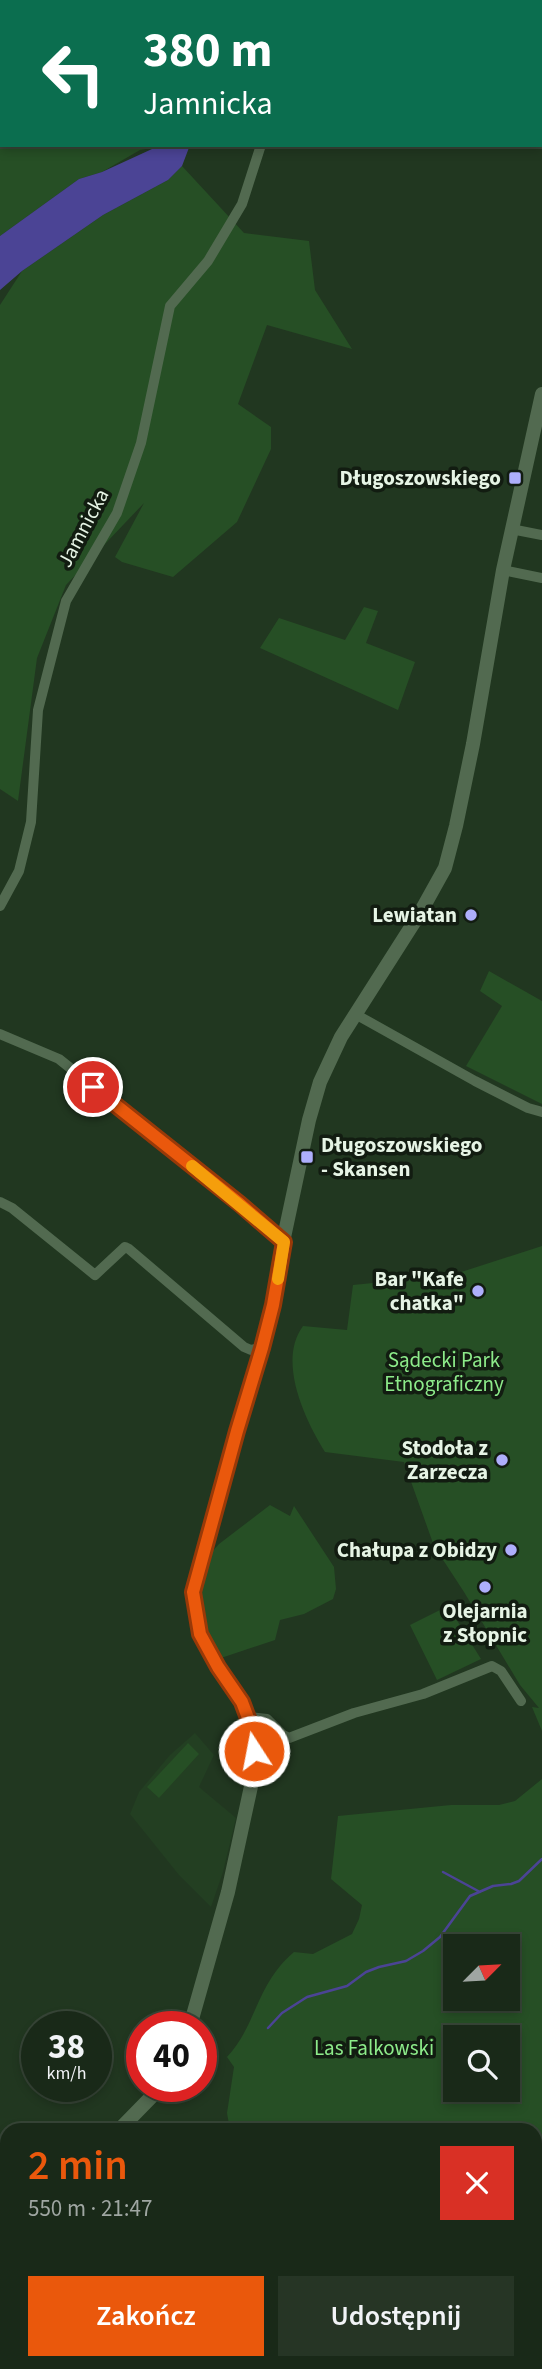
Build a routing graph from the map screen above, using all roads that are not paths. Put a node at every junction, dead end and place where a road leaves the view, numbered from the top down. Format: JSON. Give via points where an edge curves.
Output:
{"nodes":[{"id":1,"x":260,"y":147,"type":"edge"},
{"id":2,"x":542,"y":394,"type":"edge"},
{"id":3,"x":511,"y":528,"type":"junction"},
{"id":4,"x":542,"y":535,"type":"edge"},
{"id":5,"x":503,"y":570,"type":"junction"},
{"id":6,"x":542,"y":578,"type":"edge"},
{"id":7,"x":0,"y":906,"type":"edge"},
{"id":8,"x":355,"y":1014,"type":"junction"},
{"id":9,"x":0,"y":1034,"type":"edge"},
{"id":10,"x":542,"y":1112,"type":"edge"},
{"id":11,"x":0,"y":1202,"type":"edge"},
{"id":12,"x":284,"y":1242,"type":"junction"},
{"id":13,"x":262,"y":1348,"type":"junction"},
{"id":14,"x":521,"y":1701,"type":"dead end"},
{"id":15,"x":247,"y":1717,"type":"junction"},
{"id":16,"x":194,"y":2011,"type":"edge"},
{"id":17,"x":146,"y":2102,"type":"edge"},
{"id":18,"x":126,"y":2123,"type":"edge"}],
"edges":[{"from":1,"to":7,"type":"street","name":"Jamnicka","via":[[243,204],[208,261],[170,306],[141,443],[117,513],[66,601],[38,710],[31,822],[19,872]]},
{"from":2,"to":3,"type":"street"},
{"from":3,"to":4,"type":"street"},
{"from":3,"to":5,"type":"street"},
{"from":5,"to":6,"type":"street"},
{"from":5,"to":8,"type":"street","via":[[473,744],[445,868]]},
{"from":8,"to":10,"type":"street","via":[[475,1081]]},
{"from":8,"to":12,"type":"street","via":[[316,1095]]},
{"from":9,"to":12,"type":"street","via":[[59,1059]]},
{"from":11,"to":13,"type":"street","via":[[95,1275],[125,1247],[130,1249],[244,1347]]},
{"from":12,"to":13,"type":"street"},
{"from":13,"to":15,"type":"street","via":[[193,1592],[200,1634]]},
{"from":14,"to":15,"type":"street","via":[[501,1671],[492,1666],[289,1738],[267,1718]]},
{"from":15,"to":16,"type":"street","via":[[254,1734],[255,1768],[228,1892]]},
{"from":17,"to":18,"type":"street"}]}
